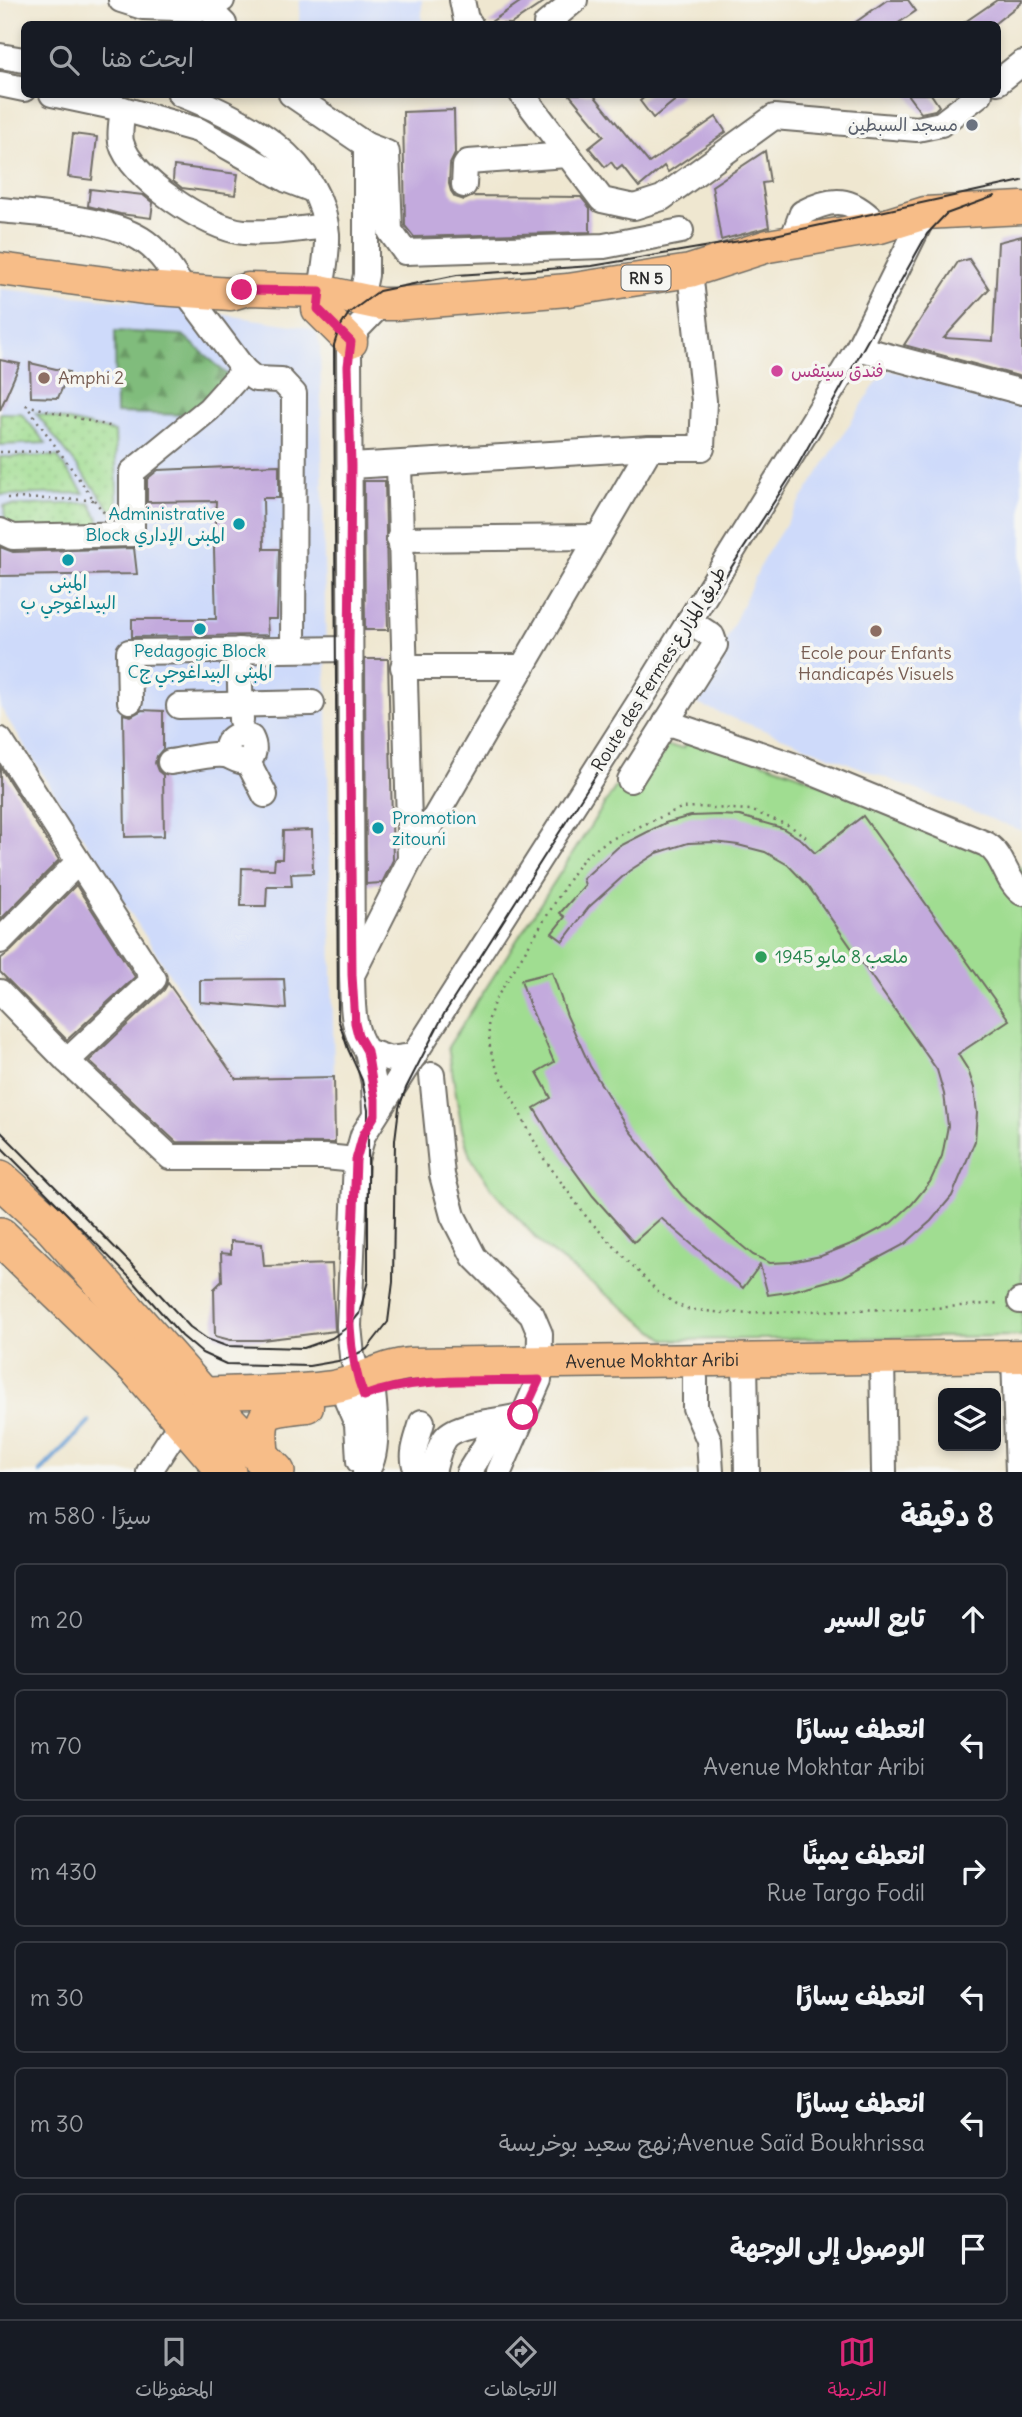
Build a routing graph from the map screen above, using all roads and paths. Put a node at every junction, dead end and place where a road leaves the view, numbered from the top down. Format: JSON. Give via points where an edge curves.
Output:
{"nodes":[{"id":1,"x":121,"y":0,"type":"edge"},
{"id":2,"x":575,"y":0,"type":"edge"},
{"id":3,"x":218,"y":11,"type":"edge"},
{"id":4,"x":550,"y":21,"type":"edge"},
{"id":5,"x":0,"y":56,"type":"edge"},
{"id":6,"x":21,"y":60,"type":"edge"},
{"id":7,"x":1022,"y":64,"type":"edge"},
{"id":8,"x":1001,"y":80,"type":"edge"},
{"id":9,"x":0,"y":84,"type":"edge"},
{"id":10,"x":21,"y":88,"type":"edge"},
{"id":11,"x":71,"y":98,"type":"edge"},
{"id":12,"x":190,"y":98,"type":"edge"},
{"id":13,"x":297,"y":98,"type":"edge"},
{"id":14,"x":525,"y":98,"type":"edge"},
{"id":15,"x":975,"y":98,"type":"edge"},
{"id":16,"x":214,"y":108,"type":"junction"},
{"id":17,"x":123,"y":109,"type":"junction"},
{"id":18,"x":198,"y":130,"type":"junction"},
{"id":19,"x":366,"y":145,"type":"junction"},
{"id":20,"x":567,"y":155,"type":"junction"},
{"id":21,"x":464,"y":185,"type":"dead end"},
{"id":22,"x":313,"y":190,"type":"junction"},
{"id":23,"x":1022,"y":208,"type":"edge"},
{"id":24,"x":0,"y":210,"type":"edge"},
{"id":25,"x":925,"y":214,"type":"junction"},
{"id":26,"x":326,"y":226,"type":"junction"},
{"id":27,"x":681,"y":231,"type":"dead end"},
{"id":28,"x":0,"y":269,"type":"edge"},
{"id":29,"x":690,"y":271,"type":"junction"},
{"id":30,"x":184,"y":290,"type":"junction"},
{"id":31,"x":319,"y":300,"type":"junction"},
{"id":32,"x":371,"y":301,"type":"junction"},
{"id":33,"x":351,"y":342,"type":"junction"},
{"id":34,"x":858,"y":348,"type":"junction"},
{"id":35,"x":244,"y":370,"type":"junction"},
{"id":36,"x":1022,"y":392,"type":"edge"},
{"id":37,"x":113,"y":427,"type":"dead end"},
{"id":38,"x":650,"y":448,"type":"junction"},
{"id":39,"x":60,"y":451,"type":"junction"},
{"id":40,"x":0,"y":452,"type":"edge"},
{"id":41,"x":399,"y":465,"type":"junction"},
{"id":42,"x":351,"y":466,"type":"junction"},
{"id":43,"x":7,"y":498,"type":"dead end"},
{"id":44,"x":94,"y":500,"type":"junction"},
{"id":45,"x":106,"y":517,"type":"dead end"},
{"id":46,"x":0,"y":531,"type":"edge"},
{"id":47,"x":598,"y":537,"type":"junction"},
{"id":48,"x":399,"y":539,"type":"junction"},
{"id":49,"x":689,"y":621,"type":"junction"},
{"id":50,"x":293,"y":649,"type":"junction"},
{"id":51,"x":349,"y":649,"type":"junction"},
{"id":52,"x":239,"y":650,"type":"junction"},
{"id":53,"x":403,"y":667,"type":"junction"},
{"id":54,"x":523,"y":667,"type":"junction"},
{"id":55,"x":130,"y":701,"type":"dead end"},
{"id":56,"x":312,"y":703,"type":"dead end"},
{"id":57,"x":240,"y":704,"type":"junction"},
{"id":58,"x":179,"y":706,"type":"dead end"},
{"id":59,"x":666,"y":722,"type":"junction"},
{"id":60,"x":239,"y":750,"type":"junction"},
{"id":61,"x":3,"y":751,"type":"edge"},
{"id":62,"x":170,"y":762,"type":"dead end"},
{"id":63,"x":630,"y":780,"type":"dead end"},
{"id":64,"x":265,"y":796,"type":"dead end"},
{"id":65,"x":806,"y":837,"type":"dead end"},
{"id":66,"x":410,"y":860,"type":"junction"},
{"id":67,"x":79,"y":862,"type":"junction"},
{"id":68,"x":1022,"y":893,"type":"edge"},
{"id":69,"x":0,"y":942,"type":"edge"},
{"id":70,"x":352,"y":975,"type":"junction"},
{"id":71,"x":0,"y":992,"type":"edge"},
{"id":72,"x":367,"y":1051,"type":"junction"},
{"id":73,"x":414,"y":1056,"type":"junction"},
{"id":74,"x":67,"y":1061,"type":"junction"},
{"id":75,"x":432,"y":1075,"type":"dead end"},
{"id":76,"x":375,"y":1115,"type":"junction"},
{"id":77,"x":356,"y":1160,"type":"junction"},
{"id":78,"x":0,"y":1179,"type":"edge"},
{"id":79,"x":0,"y":1236,"type":"edge"},
{"id":80,"x":1021,"y":1301,"type":"edge"},
{"id":81,"x":1018,"y":1366,"type":"edge"},
{"id":82,"x":882,"y":1369,"type":"junction"},
{"id":83,"x":744,"y":1370,"type":"junction"},
{"id":84,"x":539,"y":1372,"type":"junction"},
{"id":85,"x":695,"y":1379,"type":"junction"},
{"id":86,"x":360,"y":1392,"type":"junction"},
{"id":87,"x":191,"y":1407,"type":"junction"},
{"id":88,"x":511,"y":1418,"type":"junction"},
{"id":89,"x":422,"y":1422,"type":"dead end"},
{"id":90,"x":708,"y":1434,"type":"junction"},
{"id":91,"x":746,"y":1435,"type":"junction"},
{"id":92,"x":269,"y":1464,"type":"edge"},
{"id":93,"x":149,"y":1472,"type":"edge"},
{"id":94,"x":227,"y":1472,"type":"edge"},
{"id":95,"x":365,"y":1472,"type":"edge"},
{"id":96,"x":418,"y":1472,"type":"edge"},
{"id":97,"x":433,"y":1472,"type":"edge"},
{"id":98,"x":469,"y":1472,"type":"edge"},
{"id":99,"x":499,"y":1472,"type":"edge"},
{"id":100,"x":710,"y":1472,"type":"edge"},
{"id":101,"x":747,"y":1472,"type":"edge"},
{"id":102,"x":884,"y":1472,"type":"edge"},
{"id":103,"x":1018,"y":1472,"type":"edge"}],
"edges":[{"from":1,"to":3,"type":"street","via":[[143,7]]},
{"from":2,"to":4,"type":"street"},
{"from":5,"to":6,"type":"street"},
{"from":7,"to":8,"type":"street"},
{"from":9,"to":10,"type":"street"},
{"from":11,"to":17,"type":"street"},
{"from":12,"to":16,"type":"street"},
{"from":13,"to":19,"type":"street"},
{"from":14,"to":20,"type":"street"},
{"from":15,"to":20,"type":"street","via":[[941,124],[917,129],[774,117],[662,198],[634,207],[602,200]]},
{"from":16,"to":18,"type":"street"},
{"from":16,"to":22,"type":"street","via":[[287,155]]},
{"from":17,"to":18,"type":"street"},
{"from":17,"to":26,"type":"street","via":[[121,141],[126,154],[159,188],[195,215],[243,232]]},
{"from":18,"to":22,"type":"street","via":[[278,176]]},
{"from":19,"to":27,"type":"street","via":[[387,153],[390,231],[405,252],[604,246]]},
{"from":19,"to":32,"type":"street","via":[[366,275]]},
{"from":20,"to":21,"type":"street","via":[[468,162]]},
{"from":22,"to":26,"type":"street"},
{"from":23,"to":25,"type":"main road","number":"RN 5"},
{"from":24,"to":30,"type":"street","via":[[66,216],[127,232],[155,249]]},
{"from":25,"to":29,"type":"main road","number":"RN 5","via":[[880,227],[768,246]]},
{"from":25,"to":34,"type":"street","name":"Route des Fermes;طريق المزارع"},
{"from":26,"to":31,"type":"street"},
{"from":28,"to":30,"type":"main road","number":"RN 5"},
{"from":29,"to":32,"type":"main road","number":"RN 5","via":[[568,290]]},
{"from":29,"to":38,"type":"street","via":[[704,401],[702,448]]},
{"from":30,"to":31,"type":"main road","number":"RN 5","via":[[231,294],[252,302]]},
{"from":30,"to":35,"type":"street"},
{"from":31,"to":32,"type":"main road","number":"RN 5"},
{"from":31,"to":33,"type":"main road"},
{"from":32,"to":33,"type":"street"},
{"from":33,"to":42,"type":"street"},
{"from":34,"to":36,"type":"street"},
{"from":34,"to":49,"type":"street","name":"Route des Fermes;طريق المزارع"},
{"from":35,"to":46,"type":"street","via":[[209,409],[132,472],[132,534],[13,537]]},
{"from":35,"to":50,"type":"street","via":[[255,379],[281,380],[294,394]]},
{"from":37,"to":39,"type":"path","via":[[26,405]]},
{"from":38,"to":41,"type":"street"},
{"from":38,"to":47,"type":"street"},
{"from":39,"to":40,"type":"path"},
{"from":39,"to":44,"type":"path"},
{"from":41,"to":42,"type":"street"},
{"from":41,"to":48,"type":"street"},
{"from":42,"to":51,"type":"street"},
{"from":43,"to":44,"type":"path"},
{"from":44,"to":45,"type":"path"},
{"from":47,"to":48,"type":"street"},
{"from":47,"to":54,"type":"street"},
{"from":48,"to":53,"type":"street"},
{"from":49,"to":59,"type":"street","via":[[712,636],[715,645]]},
{"from":49,"to":73,"type":"street","name":"Route des Fermes;طريق المزارع"},
{"from":50,"to":51,"type":"street"},
{"from":50,"to":52,"type":"street"},
{"from":51,"to":70,"type":"street"},
{"from":52,"to":55,"type":"street","via":[[129,652]]},
{"from":52,"to":57,"type":"street"},
{"from":53,"to":54,"type":"street"},
{"from":53,"to":66,"type":"street"},
{"from":54,"to":66,"type":"street"},
{"from":56,"to":57,"type":"street"},
{"from":57,"to":58,"type":"street"},
{"from":57,"to":60,"type":"street"},
{"from":59,"to":63,"type":"street"},
{"from":59,"to":68,"type":"street","via":[[801,768],[986,844],[999,854],[1010,881]]},
{"from":60,"to":62,"type":"street"},
{"from":60,"to":64,"type":"street"},
{"from":61,"to":67,"type":"street"},
{"from":65,"to":80,"type":"path","via":[[750,810],[689,807],[594,849],[575,870],[495,1002],[488,1034],[497,1069],[542,1156],[588,1219],[659,1293],[687,1309],[724,1313],[934,1308]]},
{"from":66,"to":70,"type":"street"},
{"from":67,"to":69,"type":"street"},
{"from":67,"to":74,"type":"street","via":[[154,979]]},
{"from":70,"to":72,"type":"street","via":[[355,1023]]},
{"from":71,"to":74,"type":"street"},
{"from":72,"to":73,"type":"street","via":[[390,1059]]},
{"from":72,"to":76,"type":"street"},
{"from":73,"to":76,"type":"street","name":"Route des Fermes;طريق المزارع"},
{"from":74,"to":77,"type":"street","via":[[170,1157]]},
{"from":75,"to":84,"type":"street","via":[[442,1175],[453,1216],[474,1257],[536,1320]]},
{"from":76,"to":77,"type":"street","name":"Route des Fermes;طريق المزارع"},
{"from":77,"to":86,"type":"street","name":"Route des Fermes;طريق المزارع","via":[[349,1326]]},
{"from":78,"to":87,"type":"highway","via":[[52,1226]]},
{"from":79,"to":87,"type":"highway","via":[[138,1369]]},
{"from":81,"to":82,"type":"main road","name":"Avenue Mokhtar Aribi"},
{"from":81,"to":103,"type":"street"},
{"from":82,"to":83,"type":"main road","name":"Avenue Mokhtar Aribi"},
{"from":82,"to":102,"type":"street"},
{"from":83,"to":84,"type":"main road","name":"Avenue Mokhtar Aribi"},
{"from":83,"to":85,"type":"main road","name":"Avenue Mokhtar Aribi"},
{"from":83,"to":91,"type":"street"},
{"from":84,"to":85,"type":"main road","name":"Avenue Mokhtar Aribi"},
{"from":84,"to":86,"type":"main road","name":"Avenue Mokhtar Aribi","via":[[399,1365]]},
{"from":84,"to":88,"type":"street"},
{"from":85,"to":90,"type":"street","via":[[696,1412]]},
{"from":86,"to":87,"type":"main road","name":"Avenue Mokhtar Aribi","via":[[331,1387],[264,1392]]},
{"from":86,"to":92,"type":"main road","name":"Avenue Mokhtar Aribi","via":[[271,1411],[260,1426]]},
{"from":86,"to":95,"type":"street","name":"Route des Fermes;طريق المزارع","via":[[359,1463]]},
{"from":87,"to":92,"type":"highway"},
{"from":87,"to":93,"type":"street"},
{"from":87,"to":94,"type":"highway"},
{"from":88,"to":97,"type":"street","via":[[451,1432]]},
{"from":88,"to":98,"type":"street"},
{"from":88,"to":99,"type":"street"},
{"from":89,"to":96,"type":"street","via":[[413,1455]]},
{"from":90,"to":91,"type":"street"},
{"from":90,"to":100,"type":"street"},
{"from":91,"to":101,"type":"street"}]}
